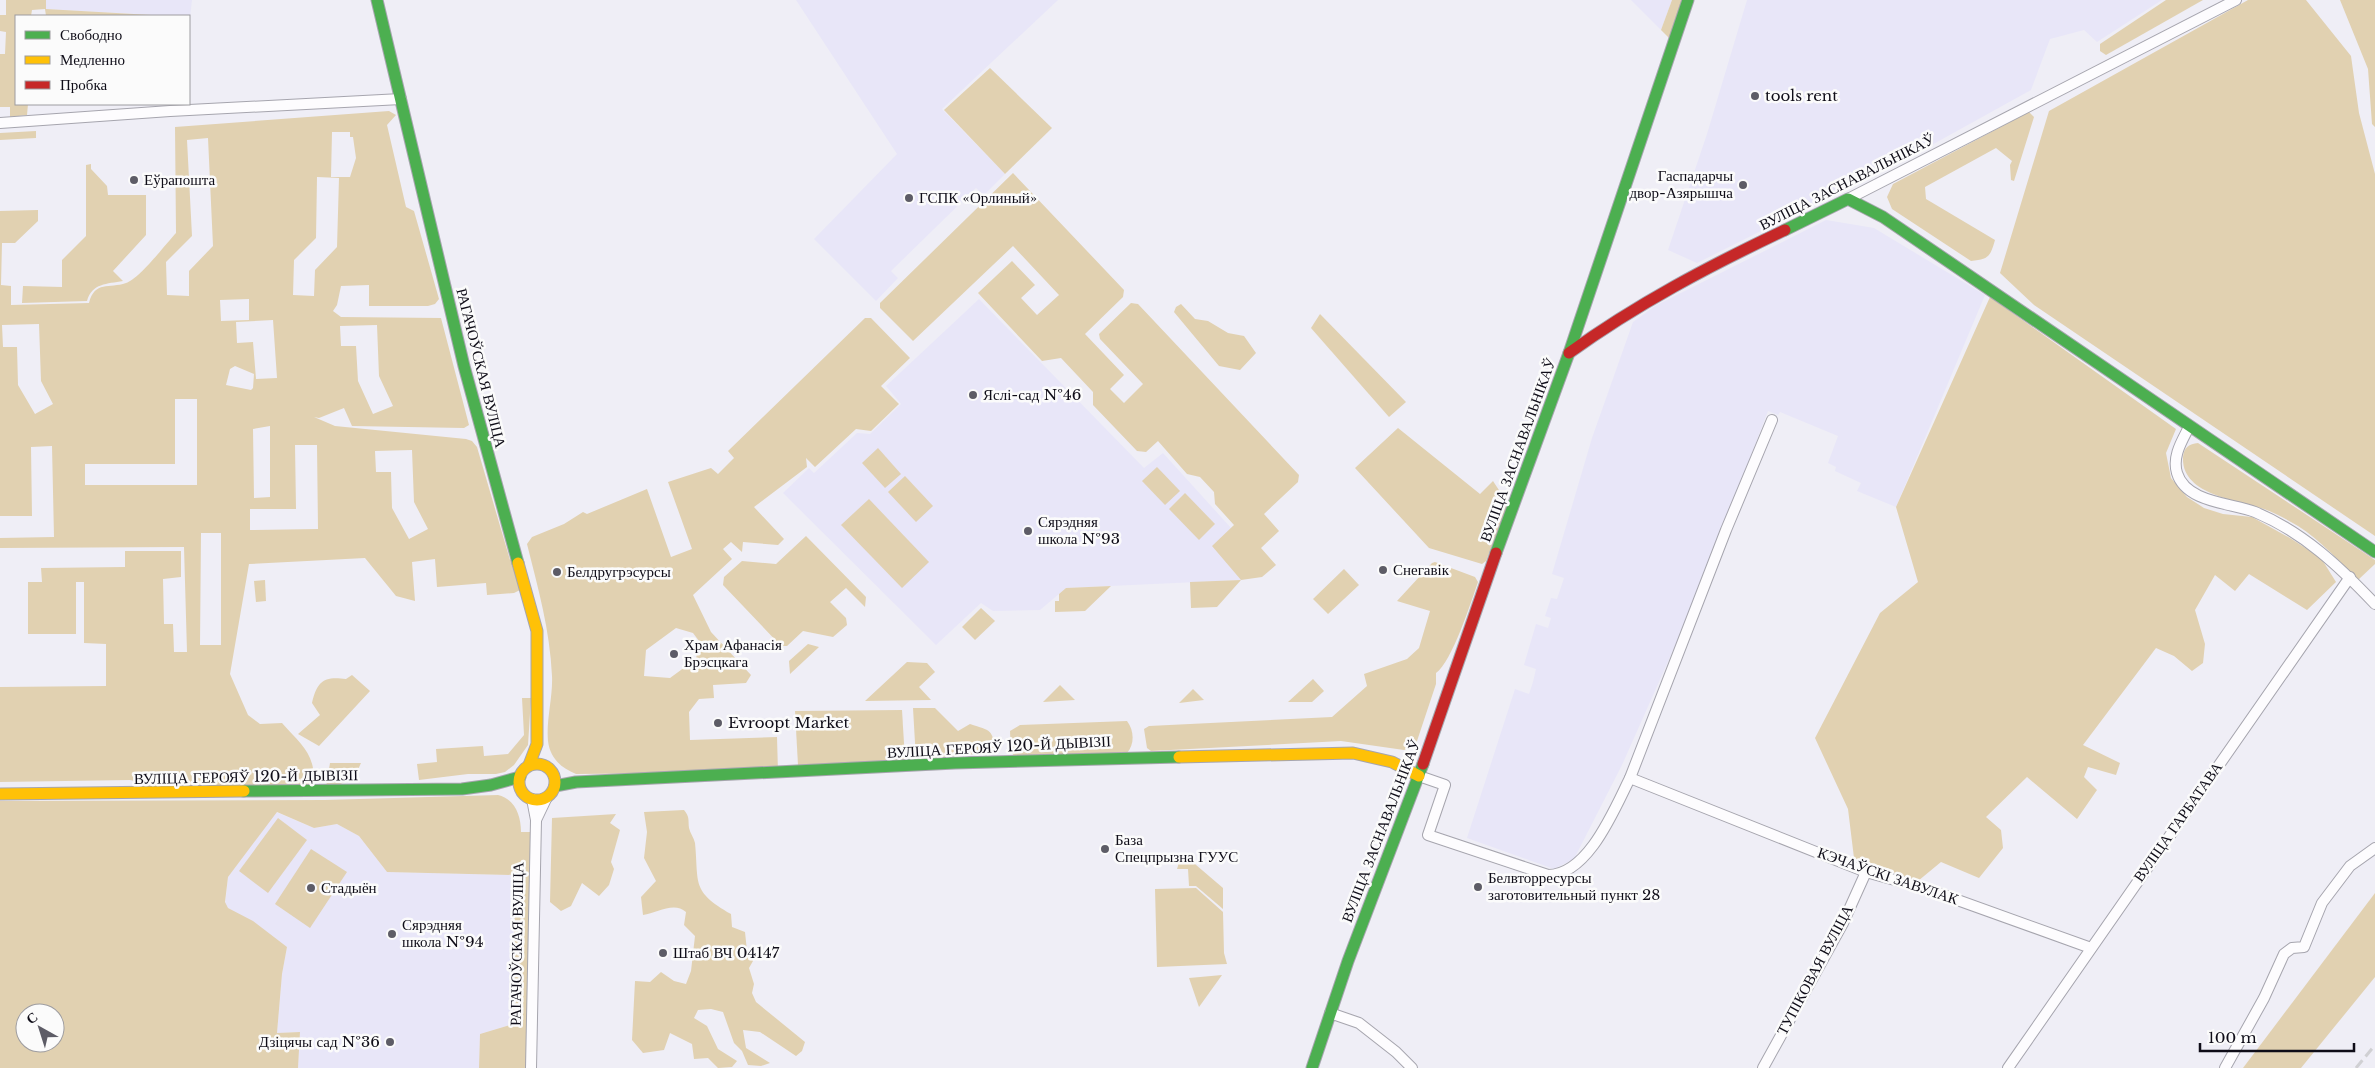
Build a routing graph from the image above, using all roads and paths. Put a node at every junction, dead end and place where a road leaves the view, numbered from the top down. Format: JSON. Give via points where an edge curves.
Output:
{"nodes":[{"id":1,"x":377,"y":0,"type":"edge"},
{"id":2,"x":1688,"y":0,"type":"edge"},
{"id":3,"x":2236,"y":0,"type":"edge"},
{"id":4,"x":401,"y":99,"type":"junction"},
{"id":5,"x":0,"y":123,"type":"edge"},
{"id":6,"x":1848,"y":199,"type":"junction"},
{"id":7,"x":1569,"y":353,"type":"junction"},
{"id":8,"x":1772,"y":420,"type":"dead end"},
{"id":9,"x":2189,"y":427,"type":"junction"},
{"id":10,"x":2375,"y":552,"type":"edge"},
{"id":11,"x":2350,"y":577,"type":"junction"},
{"id":12,"x":2375,"y":604,"type":"edge"},
{"id":13,"x":537,"y":744,"type":"junction"},
{"id":14,"x":529,"y":765,"type":"junction"},
{"id":15,"x":552,"y":776,"type":"junction"},
{"id":16,"x":1419,"y":776,"type":"junction"},
{"id":17,"x":520,"y":777,"type":"junction"},
{"id":18,"x":1630,"y":778,"type":"junction"},
{"id":19,"x":491,"y":785,"type":"junction"},
{"id":20,"x":521,"y":789,"type":"junction"},
{"id":21,"x":0,"y":794,"type":"edge"},
{"id":22,"x":547,"y":797,"type":"junction"},
{"id":23,"x":532,"y":799,"type":"junction"},
{"id":24,"x":536,"y":820,"type":"junction"},
{"id":25,"x":2375,"y":848,"type":"edge"},
{"id":26,"x":1866,"y":872,"type":"junction"},
{"id":27,"x":2091,"y":948,"type":"junction"},
{"id":28,"x":1330,"y":1013,"type":"junction"},
{"id":29,"x":531,"y":1068,"type":"edge"},
{"id":30,"x":1312,"y":1068,"type":"edge"},
{"id":31,"x":1412,"y":1068,"type":"edge"},
{"id":32,"x":1763,"y":1068,"type":"edge"},
{"id":33,"x":2008,"y":1068,"type":"edge"},
{"id":34,"x":2225,"y":1068,"type":"edge"}],
"edges":[{"from":1,"to":4,"type":"street","name":"РАГАЧОЎСКАЯ ВУЛІЦА"},
{"from":2,"to":7,"type":"street"},
{"from":3,"to":6,"type":"street","name":"ВУЛІЦА ЗАСНАВАЛЬНІКАЎ"},
{"from":4,"to":5,"type":"street"},
{"from":4,"to":13,"type":"street","name":"РАГАЧОЎСКАЯ ВУЛІЦА","via":[[464,366],[535,619],[539,654]]},
{"from":6,"to":7,"type":"street","name":"ВУЛІЦА ЗАСНАВАЛЬНІКАЎ","via":[[1665,289],[1603,326]]},
{"from":6,"to":9,"type":"street","via":[[1883,217]]},
{"from":7,"to":16,"type":"street","name":"ВУЛІЦА ЗАСНАВАЛЬНІКАЎ"},
{"from":8,"to":18,"type":"street"},
{"from":9,"to":10,"type":"street"},
{"from":9,"to":11,"type":"street","via":[[2175,456],[2177,474],[2190,491],[2218,504],[2254,512],[2280,524],[2320,551]]},
{"from":11,"to":12,"type":"street"},
{"from":11,"to":27,"type":"street","name":"ВУЛІЦА ГАРБАТАВА"},
{"from":13,"to":14,"type":"street","name":"РАГАЧОЎСКАЯ ВУЛІЦА"},
{"from":13,"to":15,"type":"street","name":"РАГАЧОЎСКАЯ ВУЛІЦА"},
{"from":14,"to":15,"type":"street","via":[[541,764]]},
{"from":14,"to":17,"type":"street"},
{"from":15,"to":16,"type":"street","name":"ВУЛІЦА ГЕРОЯЎ 120-Й ДЫВІЗІІ","via":[[576,782],[962,763],[1357,752],[1394,763]]},
{"from":15,"to":22,"type":"street"},
{"from":16,"to":18,"type":"street","via":[[1445,785],[1428,835],[1548,875],[1558,875],[1579,863]]},
{"from":16,"to":28,"type":"street","name":"ВУЛІЦА ЗАСНАВАЛЬНІКАЎ"},
{"from":17,"to":19,"type":"street","name":"ВУЛІЦА ГЕРОЯЎ 120-Й ДЫВІЗІІ"},
{"from":17,"to":20,"type":"street"},
{"from":18,"to":26,"type":"street","name":"КЭЧАЎСКІ ЗАВУЛАК"},
{"from":19,"to":20,"type":"street","name":"ВУЛІЦА ГЕРОЯЎ 120-Й ДЫВІЗІІ"},
{"from":19,"to":21,"type":"street","name":"ВУЛІЦА ГЕРОЯЎ 120-Й ДЫВІЗІІ","via":[[408,790]]},
{"from":20,"to":23,"type":"street"},
{"from":22,"to":23,"type":"street"},
{"from":22,"to":24,"type":"street","name":"РАГАЧОЎСКАЯ ВУЛІЦА"},
{"from":23,"to":24,"type":"street","name":"РАГАЧОЎСКАЯ ВУЛІЦА"},
{"from":24,"to":29,"type":"street","name":"РАГАЧОЎСКАЯ ВУЛІЦА"},
{"from":25,"to":34,"type":"street","via":[[2350,866],[2322,903],[2304,947],[2292,948],[2284,954]]},
{"from":26,"to":27,"type":"street","name":"КЭЧАЎСКІ ЗАВУЛАК","via":[[1924,888]]},
{"from":26,"to":32,"type":"street","name":"ТУПІКОВАЯ ВУЛІЦА","via":[[1843,923]]},
{"from":27,"to":33,"type":"street","name":"ВУЛІЦА ГАРБАТАВА"},
{"from":28,"to":30,"type":"street","name":"ВУЛІЦА ЗАСНАВАЛЬНІКАЎ"},
{"from":28,"to":31,"type":"street","via":[[1359,1023]]}]}
